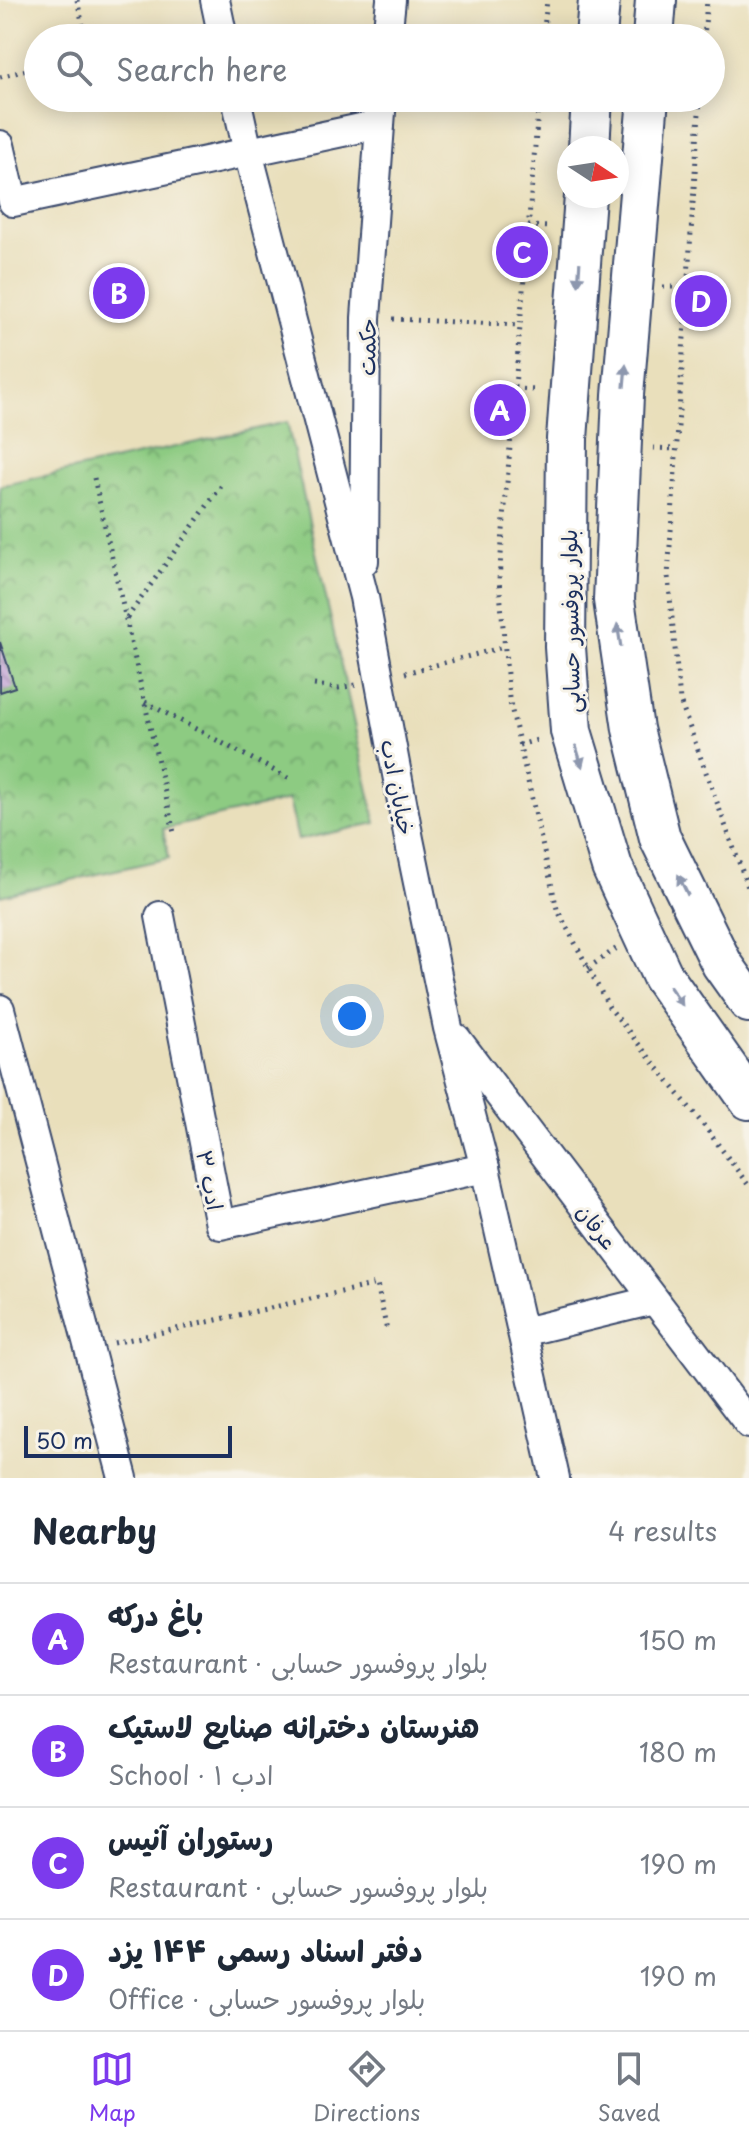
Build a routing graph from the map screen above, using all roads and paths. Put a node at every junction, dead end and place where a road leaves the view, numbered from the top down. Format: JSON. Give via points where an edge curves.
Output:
{"nodes":[{"id":1,"x":77,"y":0,"type":"edge"},
{"id":2,"x":215,"y":0,"type":"edge"},
{"id":3,"x":391,"y":0,"type":"edge"},
{"id":4,"x":547,"y":0,"type":"edge"},
{"id":5,"x":599,"y":0,"type":"edge"},
{"id":6,"x":656,"y":0,"type":"edge"},
{"id":7,"x":707,"y":0,"type":"edge"},
{"id":8,"x":83,"y":24,"type":"edge"},
{"id":9,"x":220,"y":24,"type":"edge"},
{"id":10,"x":388,"y":24,"type":"edge"},
{"id":11,"x":544,"y":24,"type":"edge"},
{"id":12,"x":597,"y":24,"type":"edge"},
{"id":13,"x":654,"y":24,"type":"edge"},
{"id":14,"x":705,"y":24,"type":"edge"},
{"id":15,"x":24,"y":71,"type":"edge"},
{"id":16,"x":0,"y":77,"type":"edge"},
{"id":17,"x":239,"y":112,"type":"edge"},
{"id":18,"x":378,"y":112,"type":"edge"},
{"id":19,"x":381,"y":112,"type":"edge"},
{"id":20,"x":591,"y":112,"type":"edge"},
{"id":21,"x":647,"y":112,"type":"edge"},
{"id":22,"x":699,"y":112,"type":"edge"},
{"id":23,"x":590,"y":136,"type":"edge"},
{"id":24,"x":0,"y":145,"type":"edge"},
{"id":25,"x":248,"y":152,"type":"junction"},
{"id":26,"x":584,"y":208,"type":"edge"},
{"id":27,"x":366,"y":318,"type":"junction"},
{"id":28,"x":520,"y":325,"type":"dead end"},
{"id":29,"x":94,"y":478,"type":"dead end"},
{"id":30,"x":222,"y":485,"type":"dead end"},
{"id":31,"x":364,"y":597,"type":"junction"},
{"id":32,"x":126,"y":619,"type":"junction"},
{"id":33,"x":504,"y":647,"type":"dead end"},
{"id":34,"x":379,"y":680,"type":"junction"},
{"id":35,"x":314,"y":685,"type":"dead end"},
{"id":36,"x":145,"y":702,"type":"junction"},
{"id":37,"x":288,"y":778,"type":"dead end"},
{"id":38,"x":175,"y":837,"type":"dead end"},
{"id":39,"x":749,"y":890,"type":"edge"},
{"id":40,"x":160,"y":916,"type":"dead end"},
{"id":41,"x":749,"y":1002,"type":"edge"},
{"id":42,"x":0,"y":1009,"type":"edge"},
{"id":43,"x":448,"y":1028,"type":"junction"},
{"id":44,"x":749,"y":1099,"type":"edge"},
{"id":45,"x":485,"y":1168,"type":"junction"},
{"id":46,"x":654,"y":1300,"type":"junction"},
{"id":47,"x":387,"y":1331,"type":"dead end"},
{"id":48,"x":523,"y":1332,"type":"junction"},
{"id":49,"x":89,"y":1349,"type":"junction"},
{"id":50,"x":749,"y":1424,"type":"edge"},
{"id":51,"x":123,"y":1478,"type":"edge"},
{"id":52,"x":555,"y":1478,"type":"edge"}],
"edges":[{"from":1,"to":8,"type":"path"},
{"from":2,"to":9,"type":"street"},
{"from":3,"to":10,"type":"street"},
{"from":4,"to":11,"type":"path"},
{"from":5,"to":12,"type":"main road"},
{"from":6,"to":13,"type":"main road"},
{"from":7,"to":14,"type":"path"},
{"from":15,"to":16,"type":"path"},
{"from":17,"to":25,"type":"street","name":"خیابان ادب"},
{"from":18,"to":25,"type":"street"},
{"from":19,"to":27,"type":"street","name":"حکمت"},
{"from":20,"to":23,"type":"main road"},
{"from":41,"to":21,"type":"main road","name":"بلوار پروفسور حسابی","one_way":true,"via":[[722,964],[660,838],[633,729],[614,600],[623,395]]},
{"from":22,"to":39,"type":"path","via":[[668,576],[680,701]]},
{"from":24,"to":25,"type":"street","via":[[13,202]]},
{"from":25,"to":31,"type":"street","name":"خیابان ادب"},
{"from":26,"to":44,"type":"main road","name":"بلوار پروفسور حسابی","one_way":true,"via":[[567,439],[565,647],[571,731],[612,867],[663,977]]},
{"from":27,"to":28,"type":"path"},
{"from":27,"to":31,"type":"street","name":"حکمت"},
{"from":29,"to":32,"type":"path"},
{"from":30,"to":32,"type":"path"},
{"from":31,"to":34,"type":"street","name":"خیابان ادب"},
{"from":32,"to":36,"type":"path"},
{"from":33,"to":34,"type":"path"},
{"from":34,"to":35,"type":"path","via":[[338,688]]},
{"from":34,"to":43,"type":"street","name":"خیابان ادب"},
{"from":36,"to":37,"type":"path"},
{"from":36,"to":38,"type":"path"},
{"from":40,"to":45,"type":"street","name":"ادب ۳","via":[[220,1225]]},
{"from":42,"to":49,"type":"street"},
{"from":43,"to":45,"type":"street","name":"خیابان ادب"},
{"from":43,"to":46,"type":"street","name":"عرفان"},
{"from":45,"to":48,"type":"street","name":"خیابان ادب"},
{"from":46,"to":48,"type":"street"},
{"from":46,"to":50,"type":"street","name":"عرفان"},
{"from":47,"to":49,"type":"path","via":[[377,1284]]},
{"from":48,"to":52,"type":"street","name":"خیابان ادب"},
{"from":49,"to":51,"type":"street"}]}
